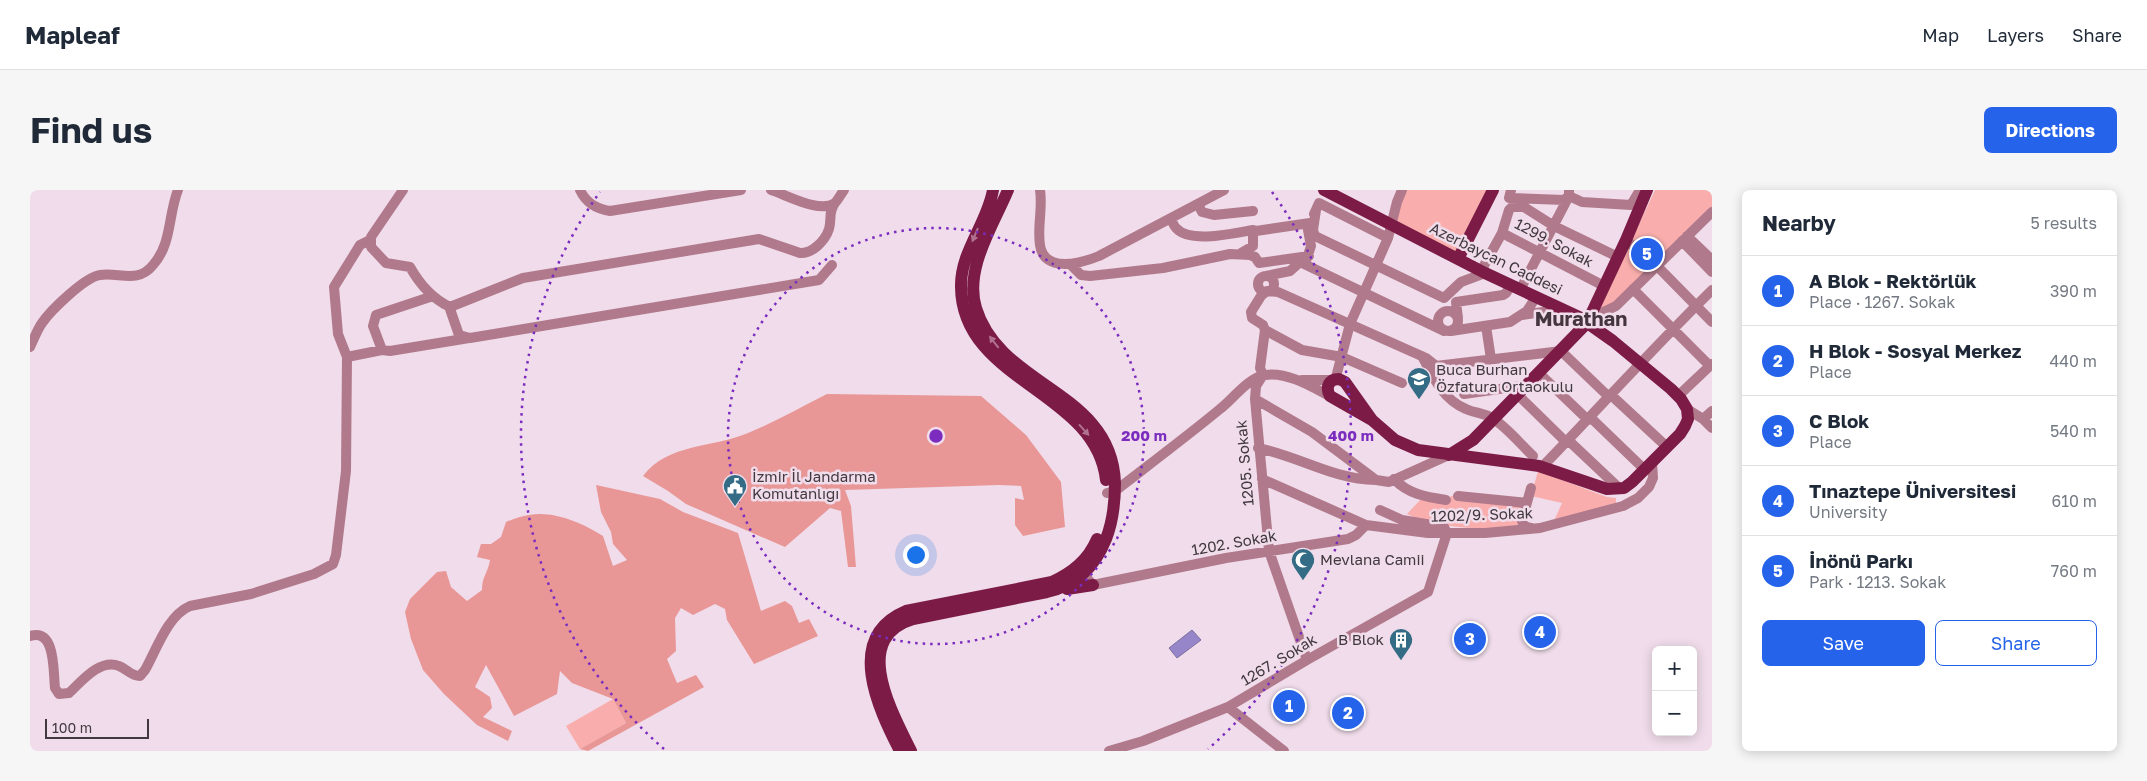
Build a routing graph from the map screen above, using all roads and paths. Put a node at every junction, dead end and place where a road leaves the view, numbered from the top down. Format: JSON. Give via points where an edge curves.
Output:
{"nodes":[{"id":1,"x":178,"y":190,"type":"edge"},
{"id":2,"x":403,"y":190,"type":"edge"},
{"id":3,"x":580,"y":190,"type":"edge"},
{"id":4,"x":741,"y":190,"type":"edge"},
{"id":5,"x":771,"y":190,"type":"edge"},
{"id":6,"x":844,"y":190,"type":"edge"},
{"id":7,"x":993,"y":190,"type":"edge"},
{"id":8,"x":1008,"y":190,"type":"edge"},
{"id":9,"x":1040,"y":190,"type":"edge"},
{"id":10,"x":1224,"y":190,"type":"edge"},
{"id":11,"x":1324,"y":190,"type":"edge"},
{"id":12,"x":1402,"y":190,"type":"edge"},
{"id":13,"x":1492,"y":190,"type":"edge"},
{"id":14,"x":1640,"y":190,"type":"edge"},
{"id":15,"x":1647,"y":190,"type":"edge"},
{"id":16,"x":1569,"y":193,"type":"edge"},
{"id":17,"x":1340,"y":194,"type":"edge"},
{"id":18,"x":1510,"y":194,"type":"edge"},
{"id":19,"x":835,"y":202,"type":"junction"},
{"id":20,"x":1198,"y":204,"type":"junction"},
{"id":21,"x":1316,"y":210,"type":"junction"},
{"id":22,"x":1509,"y":210,"type":"junction"},
{"id":23,"x":1253,"y":211,"type":"dead end"},
{"id":24,"x":1712,"y":212,"type":"edge"},
{"id":25,"x":1171,"y":218,"type":"junction"},
{"id":26,"x":1310,"y":223,"type":"junction"},
{"id":27,"x":1391,"y":224,"type":"junction"},
{"id":28,"x":1554,"y":226,"type":"junction"},
{"id":29,"x":1255,"y":231,"type":"junction"},
{"id":30,"x":1502,"y":233,"type":"junction"},
{"id":31,"x":1388,"y":238,"type":"junction"},
{"id":32,"x":1685,"y":239,"type":"junction"},
{"id":33,"x":370,"y":240,"type":"junction"},
{"id":34,"x":1626,"y":240,"type":"junction"},
{"id":35,"x":1241,"y":253,"type":"junction"},
{"id":36,"x":1540,"y":253,"type":"junction"},
{"id":37,"x":1618,"y":257,"type":"junction"},
{"id":38,"x":1458,"y":259,"type":"junction"},
{"id":39,"x":1307,"y":260,"type":"junction"},
{"id":40,"x":1712,"y":260,"type":"edge"},
{"id":41,"x":1070,"y":264,"type":"junction"},
{"id":42,"x":832,"y":265,"type":"dead end"},
{"id":43,"x":1377,"y":265,"type":"junction"},
{"id":44,"x":1657,"y":266,"type":"junction"},
{"id":45,"x":1483,"y":272,"type":"junction"},
{"id":46,"x":1712,"y":272,"type":"edge"},
{"id":47,"x":1604,"y":286,"type":"junction"},
{"id":48,"x":1516,"y":288,"type":"junction"},
{"id":49,"x":1633,"y":289,"type":"junction"},
{"id":50,"x":1712,"y":290,"type":"edge"},
{"id":51,"x":1267,"y":291,"type":"junction"},
{"id":52,"x":1365,"y":292,"type":"junction"},
{"id":53,"x":433,"y":296,"type":"junction"},
{"id":54,"x":1536,"y":297,"type":"junction"},
{"id":55,"x":1444,"y":298,"type":"junction"},
{"id":56,"x":1696,"y":306,"type":"junction"},
{"id":57,"x":450,"y":307,"type":"junction"},
{"id":58,"x":1441,"y":313,"type":"junction"},
{"id":59,"x":1520,"y":315,"type":"junction"},
{"id":60,"x":1553,"y":315,"type":"dead end"},
{"id":61,"x":1458,"y":318,"type":"junction"},
{"id":62,"x":1589,"y":319,"type":"junction"},
{"id":63,"x":1712,"y":322,"type":"edge"},
{"id":64,"x":1350,"y":324,"type":"junction"},
{"id":65,"x":1486,"y":326,"type":"junction"},
{"id":66,"x":1672,"y":328,"type":"junction"},
{"id":67,"x":1265,"y":330,"type":"junction"},
{"id":68,"x":1447,"y":331,"type":"junction"},
{"id":69,"x":470,"y":338,"type":"junction"},
{"id":70,"x":30,"y":347,"type":"edge"},
{"id":71,"x":382,"y":350,"type":"junction"},
{"id":72,"x":1561,"y":351,"type":"junction"},
{"id":73,"x":1422,"y":356,"type":"junction"},
{"id":74,"x":347,"y":357,"type":"junction"},
{"id":75,"x":1342,"y":357,"type":"junction"},
{"id":76,"x":1490,"y":359,"type":"junction"},
{"id":77,"x":1641,"y":364,"type":"junction"},
{"id":78,"x":1711,"y":365,"type":"edge"},
{"id":79,"x":1539,"y":373,"type":"junction"},
{"id":80,"x":1263,"y":375,"type":"junction"},
{"id":81,"x":1291,"y":379,"type":"junction"},
{"id":82,"x":1333,"y":380,"type":"junction"},
{"id":83,"x":1402,"y":383,"type":"dead end"},
{"id":84,"x":1347,"y":385,"type":"junction"},
{"id":85,"x":1528,"y":385,"type":"junction"},
{"id":86,"x":1464,"y":394,"type":"dead end"},
{"id":87,"x":1518,"y":395,"type":"junction"},
{"id":88,"x":1610,"y":396,"type":"junction"},
{"id":89,"x":1678,"y":396,"type":"junction"},
{"id":90,"x":1255,"y":398,"type":"junction"},
{"id":91,"x":1333,"y":398,"type":"junction"},
{"id":92,"x":1687,"y":409,"type":"junction"},
{"id":93,"x":1712,"y":411,"type":"edge"},
{"id":94,"x":1589,"y":418,"type":"junction"},
{"id":95,"x":1494,"y":419,"type":"junction"},
{"id":96,"x":1703,"y":419,"type":"junction"},
{"id":97,"x":1372,"y":420,"type":"junction"},
{"id":98,"x":1712,"y":428,"type":"edge"},
{"id":99,"x":1567,"y":441,"type":"junction"},
{"id":100,"x":1667,"y":447,"type":"junction"},
{"id":101,"x":1258,"y":448,"type":"junction"},
{"id":102,"x":1449,"y":455,"type":"junction"},
{"id":103,"x":1532,"y":456,"type":"dead end"},
{"id":104,"x":1648,"y":465,"type":"junction"},
{"id":105,"x":1542,"y":467,"type":"junction"},
{"id":106,"x":1262,"y":479,"type":"junction"},
{"id":107,"x":1394,"y":479,"type":"junction"},
{"id":108,"x":1376,"y":480,"type":"junction"},
{"id":109,"x":1531,"y":488,"type":"dead end"},
{"id":110,"x":1620,"y":489,"type":"junction"},
{"id":111,"x":1111,"y":492,"type":"junction"},
{"id":112,"x":1458,"y":496,"type":"dead end"},
{"id":113,"x":1446,"y":500,"type":"dead end"},
{"id":114,"x":1527,"y":503,"type":"junction"},
{"id":115,"x":1380,"y":510,"type":"dead end"},
{"id":116,"x":1366,"y":525,"type":"junction"},
{"id":117,"x":1531,"y":528,"type":"junction"},
{"id":118,"x":1447,"y":533,"type":"junction"},
{"id":119,"x":1269,"y":551,"type":"junction"},
{"id":120,"x":1083,"y":568,"type":"junction"},
{"id":121,"x":1098,"y":583,"type":"junction"},
{"id":122,"x":1047,"y":592,"type":"junction"},
{"id":123,"x":30,"y":636,"type":"edge"},
{"id":124,"x":1307,"y":660,"type":"junction"},
{"id":125,"x":1228,"y":707,"type":"junction"},
{"id":126,"x":900,"y":751,"type":"edge"},
{"id":127,"x":911,"y":751,"type":"edge"},
{"id":128,"x":1109,"y":751,"type":"edge"},
{"id":129,"x":1284,"y":751,"type":"edge"}],
"edges":[{"from":1,"to":70,"type":"street","via":[[166,242],[153,266],[140,275],[100,274],[91,278],[46,317]]},
{"from":2,"to":33,"type":"street"},
{"from":3,"to":4,"type":"street","via":[[588,202],[610,211]]},
{"from":5,"to":19,"type":"street","via":[[818,206]]},
{"from":6,"to":19,"type":"street"},
{"from":7,"to":111,"type":"main road","one_way":true,"via":[[963,265],[961,290],[966,316],[979,341],[992,355],[1088,433],[1104,465]]},
{"from":111,"to":8,"type":"main road","one_way":true,"via":[[1114,474],[1110,454],[1098,429],[1085,414],[1005,354],[991,338],[976,310],[972,294],[975,267]]},
{"from":9,"to":41,"type":"street","via":[[1042,251],[1054,263]]},
{"from":10,"to":20,"type":"street"},
{"from":11,"to":17,"type":"main road","name":"Azerbaycan Caddesi"},
{"from":12,"to":27,"type":"street"},
{"from":13,"to":38,"type":"main road"},
{"from":14,"to":16,"type":"street","via":[[1631,205],[1582,202]]},
{"from":15,"to":34,"type":"main road"},
{"from":16,"to":18,"type":"street","via":[[1564,200]]},
{"from":16,"to":28,"type":"street"},
{"from":17,"to":27,"type":"main road","name":"Azerbaycan Caddesi"},
{"from":18,"to":22,"type":"street"},
{"from":19,"to":57,"type":"street","via":[[830,212],[828,232],[813,250],[806,253],[759,239],[523,278]]},
{"from":20,"to":23,"type":"street","via":[[1202,212],[1211,215]]},
{"from":20,"to":25,"type":"street"},
{"from":21,"to":26,"type":"street"},
{"from":21,"to":31,"type":"street","via":[[1319,203]]},
{"from":21,"to":43,"type":"street","via":[[1315,236]]},
{"from":22,"to":28,"type":"street","via":[[1524,207]]},
{"from":22,"to":30,"type":"street"},
{"from":24,"to":32,"type":"street"},
{"from":25,"to":29,"type":"street","via":[[1176,228],[1192,235]]},
{"from":25,"to":41,"type":"street","via":[[1099,256]]},
{"from":26,"to":29,"type":"street"},
{"from":26,"to":39,"type":"street","via":[[1307,231],[1311,246]]},
{"from":27,"to":31,"type":"street"},
{"from":27,"to":38,"type":"main road","name":"Azerbaycan Caddesi"},
{"from":28,"to":36,"type":"street"},
{"from":28,"to":37,"type":"street"},
{"from":29,"to":35,"type":"street","via":[[1253,246]]},
{"from":30,"to":36,"type":"street","name":"1299. Sokak"},
{"from":30,"to":45,"type":"street","name":"1299. Sokak"},
{"from":31,"to":43,"type":"street"},
{"from":32,"to":40,"type":"street"},
{"from":32,"to":44,"type":"street"},
{"from":32,"to":46,"type":"street"},
{"from":33,"to":53,"type":"street","via":[[375,254],[386,263],[410,267]]},
{"from":33,"to":74,"type":"street","via":[[360,245],[334,287],[338,334]]},
{"from":34,"to":37,"type":"main road"},
{"from":34,"to":44,"type":"street"},
{"from":35,"to":39,"type":"street","via":[[1255,257],[1259,263]]},
{"from":35,"to":41,"type":"street","via":[[1222,254],[1158,269],[1090,276],[1081,275]]},
{"from":36,"to":47,"type":"street","name":"1299. Sokak"},
{"from":36,"to":48,"type":"street"},
{"from":37,"to":47,"type":"main road"},
{"from":38,"to":45,"type":"main road","name":"Azerbaycan Caddesi"},
{"from":39,"to":51,"type":"street","via":[[1290,271],[1259,279],[1260,289]]},
{"from":39,"to":52,"type":"street"},
{"from":42,"to":69,"type":"street","via":[[819,280]]},
{"from":43,"to":52,"type":"street"},
{"from":43,"to":55,"type":"street"},
{"from":44,"to":49,"type":"street"},
{"from":44,"to":56,"type":"street"},
{"from":45,"to":48,"type":"main road","name":"Azerbaycan Caddesi"},
{"from":45,"to":55,"type":"street","via":[[1462,282]]},
{"from":47,"to":62,"type":"main road"},
{"from":48,"to":54,"type":"main road","name":"Azerbaycan Caddesi"},
{"from":48,"to":61,"type":"street","via":[[1502,294],[1456,302]]},
{"from":49,"to":62,"type":"street","via":[[1610,310]]},
{"from":49,"to":66,"type":"street"},
{"from":50,"to":56,"type":"street"},
{"from":51,"to":64,"type":"street","via":[[1278,292]]},
{"from":51,"to":67,"type":"street","via":[[1251,315]]},
{"from":52,"to":64,"type":"street"},
{"from":52,"to":68,"type":"street"},
{"from":53,"to":57,"type":"street"},
{"from":53,"to":71,"type":"street","via":[[376,315],[372,326]]},
{"from":54,"to":59,"type":"street","via":[[1527,311]]},
{"from":54,"to":62,"type":"main road","name":"Azerbaycan Caddesi"},
{"from":55,"to":58,"type":"street"},
{"from":56,"to":63,"type":"street"},
{"from":56,"to":66,"type":"street"},
{"from":57,"to":69,"type":"street","via":[[459,334]]},
{"from":58,"to":61,"type":"street","via":[[1451,311]]},
{"from":58,"to":68,"type":"street","via":[[1437,323]]},
{"from":59,"to":60,"type":"street","via":[[1538,312]]},
{"from":59,"to":65,"type":"street","via":[[1510,322]]},
{"from":61,"to":68,"type":"street","via":[[1456,328]]},
{"from":62,"to":72,"type":"main road"},
{"from":62,"to":77,"type":"main road","name":"Azerbaycan Caddesi"},
{"from":64,"to":73,"type":"street"},
{"from":64,"to":75,"type":"street"},
{"from":65,"to":68,"type":"street"},
{"from":65,"to":76,"type":"street"},
{"from":66,"to":77,"type":"street"},
{"from":66,"to":78,"type":"street"},
{"from":67,"to":75,"type":"street","via":[[1302,350]]},
{"from":67,"to":80,"type":"street","via":[[1260,368]]},
{"from":69,"to":71,"type":"street"},
{"from":71,"to":74,"type":"street"},
{"from":72,"to":76,"type":"street"},
{"from":72,"to":79,"type":"main road"},
{"from":72,"to":88,"type":"street"},
{"from":73,"to":76,"type":"street","via":[[1436,366]]},
{"from":73,"to":95,"type":"street","via":[[1436,383],[1448,397],[1467,410]]},
{"from":74,"to":123,"type":"street","via":[[346,471],[333,564],[314,574],[251,594],[181,610],[140,676],[134,676],[118,665],[106,664],[64,695],[55,688],[50,642],[35,634]]},
{"from":75,"to":82,"type":"street"},
{"from":75,"to":83,"type":"street"},
{"from":75,"to":84,"type":"street"},
{"from":77,"to":88,"type":"street"},
{"from":77,"to":89,"type":"main road","name":"Azerbaycan Caddesi"},
{"from":78,"to":89,"type":"street"},
{"from":79,"to":85,"type":"main road"},
{"from":79,"to":94,"type":"street"},
{"from":80,"to":81,"type":"street"},
{"from":80,"to":90,"type":"street","name":"1205. Sokak","via":[[1256,386]]},
{"from":80,"to":111,"type":"street"},
{"from":81,"to":82,"type":"street"},
{"from":81,"to":91,"type":"street"},
{"from":82,"to":84,"type":"main road","via":[[1342,380]]},
{"from":82,"to":91,"type":"main road","via":[[1327,390]]},
{"from":84,"to":91,"type":"main road","via":[[1346,395]]},
{"from":84,"to":97,"type":"main road"},
{"from":85,"to":86,"type":"street"},
{"from":85,"to":87,"type":"main road"},
{"from":87,"to":95,"type":"main road"},
{"from":87,"to":99,"type":"street"},
{"from":88,"to":94,"type":"street"},
{"from":88,"to":100,"type":"street"},
{"from":89,"to":92,"type":"main road","name":"Azerbaycan Caddesi"},
{"from":90,"to":101,"type":"street","name":"1205. Sokak"},
{"from":90,"to":108,"type":"street","via":[[1312,432]]},
{"from":91,"to":97,"type":"main road"},
{"from":92,"to":96,"type":"street","name":"Azerbaycan Caddesi"},
{"from":92,"to":100,"type":"main road","via":[[1685,426]]},
{"from":93,"to":96,"type":"street"},
{"from":94,"to":99,"type":"street"},
{"from":94,"to":104,"type":"street"},
{"from":95,"to":102,"type":"main road","via":[[1473,440]]},
{"from":95,"to":103,"type":"street"},
{"from":96,"to":98,"type":"street","name":"Azerbaycan Caddesi"},
{"from":97,"to":102,"type":"main road","via":[[1402,444]]},
{"from":99,"to":105,"type":"street"},
{"from":99,"to":110,"type":"street"},
{"from":100,"to":104,"type":"main road"},
{"from":101,"to":106,"type":"street","name":"1205. Sokak"},
{"from":101,"to":108,"type":"street","via":[[1289,455],[1336,475]]},
{"from":102,"to":105,"type":"main road"},
{"from":102,"to":107,"type":"street"},
{"from":104,"to":110,"type":"main road"},
{"from":104,"to":117,"type":"street","name":"1202/9. Sokak","via":[[1653,478],[1634,501],[1611,510]]},
{"from":105,"to":110,"type":"main road","via":[[1597,486]]},
{"from":106,"to":116,"type":"street","name":"1202/9. Sokak"},
{"from":106,"to":119,"type":"street","name":"1205. Sokak"},
{"from":107,"to":108,"type":"street","via":[[1389,482]]},
{"from":107,"to":113,"type":"street","via":[[1403,488],[1417,494]]},
{"from":109,"to":114,"type":"street"},
{"from":111,"to":120,"type":"main road","via":[[1098,536]]},
{"from":112,"to":114,"type":"street"},
{"from":114,"to":117,"type":"street","via":[[1523,524]]},
{"from":115,"to":118,"type":"street","via":[[1402,520],[1444,527]]},
{"from":116,"to":118,"type":"street","name":"1202/9. Sokak"},
{"from":116,"to":119,"type":"street","name":"1202. Sokak","via":[[1348,539]]},
{"from":117,"to":118,"type":"street","name":"1202/9. Sokak"},
{"from":118,"to":124,"type":"street","name":"1267. Sokak","via":[[1428,592]]},
{"from":119,"to":121,"type":"street","name":"1202. Sokak"},
{"from":119,"to":124,"type":"street","name":"1205. Sokak"},
{"from":120,"to":121,"type":"street"},
{"from":120,"to":122,"type":"main road","via":[[1066,586]]},
{"from":120,"to":126,"type":"main road","via":[[1052,582],[906,611],[882,627],[872,646],[870,669],[882,710]]},
{"from":121,"to":122,"type":"main road"},
{"from":122,"to":127,"type":"main road","via":[[913,618],[889,631],[879,654],[880,672],[892,710]]},
{"from":124,"to":125,"type":"street","name":"1267. Sokak"},
{"from":125,"to":128,"type":"street","name":"1267. Sokak"},
{"from":125,"to":129,"type":"street"}]}
